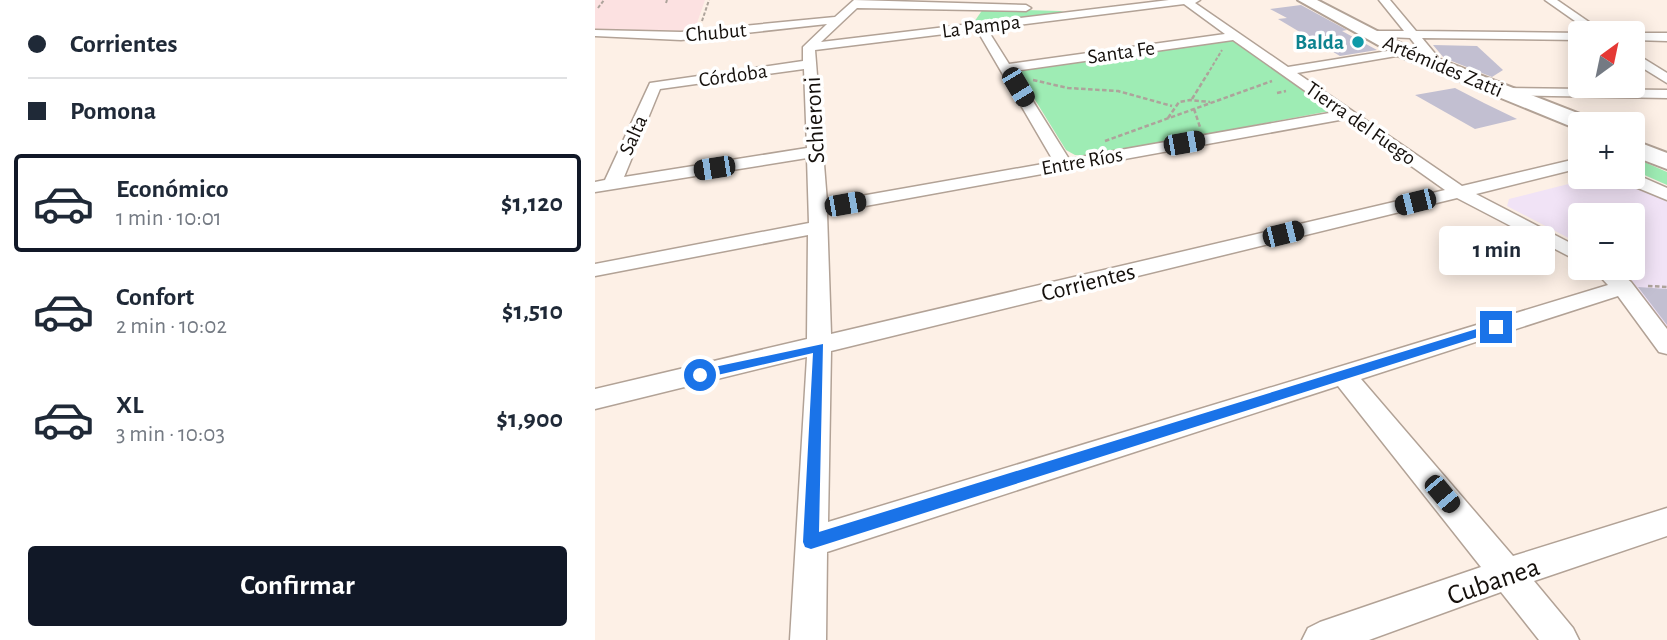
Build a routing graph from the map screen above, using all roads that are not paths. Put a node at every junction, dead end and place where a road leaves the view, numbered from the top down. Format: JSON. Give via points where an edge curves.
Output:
{"nodes":[{"id":1,"x":1188,"y":0,"type":"edge"},
{"id":2,"x":1305,"y":0,"type":"edge"},
{"id":3,"x":1384,"y":0,"type":"edge"},
{"id":4,"x":1550,"y":0,"type":"edge"},
{"id":5,"x":857,"y":3,"type":"edge"},
{"id":6,"x":1110,"y":10,"type":"junction"},
{"id":7,"x":837,"y":20,"type":"junction"},
{"id":8,"x":1581,"y":21,"type":"edge"},
{"id":9,"x":980,"y":26,"type":"junction"},
{"id":10,"x":595,"y":33,"type":"edge"},
{"id":11,"x":1370,"y":34,"type":"junction"},
{"id":12,"x":1413,"y":35,"type":"junction"},
{"id":13,"x":1235,"y":36,"type":"junction"},
{"id":14,"x":1568,"y":36,"type":"edge"},
{"id":15,"x":1645,"y":37,"type":"edge"},
{"id":16,"x":1667,"y":37,"type":"edge"},
{"id":17,"x":1402,"y":51,"type":"junction"},
{"id":18,"x":810,"y":56,"type":"junction"},
{"id":19,"x":1645,"y":64,"type":"edge"},
{"id":20,"x":1006,"y":68,"type":"junction"},
{"id":21,"x":1441,"y":68,"type":"junction"},
{"id":22,"x":1288,"y":73,"type":"junction"},
{"id":23,"x":1667,"y":79,"type":"edge"},
{"id":24,"x":655,"y":86,"type":"joint"},
{"id":25,"x":1502,"y":92,"type":"junction"},
{"id":26,"x":1667,"y":94,"type":"edge"},
{"id":27,"x":1347,"y":114,"type":"junction"},
{"id":28,"x":1568,"y":117,"type":"edge"},
{"id":29,"x":1645,"y":146,"type":"edge"},
{"id":30,"x":815,"y":152,"type":"junction"},
{"id":31,"x":1645,"y":152,"type":"edge"},
{"id":32,"x":1645,"y":154,"type":"edge"},
{"id":33,"x":1667,"y":155,"type":"edge"},
{"id":34,"x":1667,"y":162,"type":"edge"},
{"id":35,"x":1064,"y":164,"type":"junction"},
{"id":36,"x":1568,"y":166,"type":"edge"},
{"id":37,"x":1667,"y":168,"type":"edge"},
{"id":38,"x":1645,"y":185,"type":"edge"},
{"id":39,"x":603,"y":186,"type":"edge"},
{"id":40,"x":1461,"y":193,"type":"junction"},
{"id":41,"x":1667,"y":195,"type":"edge"},
{"id":42,"x":818,"y":218,"type":"junction"},
{"id":43,"x":1568,"y":250,"type":"edge"},
{"id":44,"x":595,"y":270,"type":"edge"},
{"id":45,"x":1615,"y":280,"type":"edge"},
{"id":46,"x":1623,"y":287,"type":"junction"},
{"id":47,"x":1667,"y":346,"type":"edge"},
{"id":48,"x":819,"y":347,"type":"junction"},
{"id":49,"x":1343,"y":375,"type":"junction"},
{"id":50,"x":595,"y":399,"type":"edge"},
{"id":51,"x":1667,"y":522,"type":"edge"},
{"id":52,"x":811,"y":542,"type":"junction"},
{"id":53,"x":1507,"y":574,"type":"junction"},
{"id":54,"x":807,"y":640,"type":"edge"},
{"id":55,"x":1320,"y":640,"type":"edge"},
{"id":56,"x":1561,"y":640,"type":"edge"}],
"edges":[{"from":1,"to":6,"type":"street","name":"La Pampa"},
{"from":1,"to":13,"type":"street","name":"Tierra del Fuego"},
{"from":2,"to":11,"type":"main road","name":"Artémides Zatti"},
{"from":3,"to":12,"type":"street"},
{"from":4,"to":8,"type":"street"},
{"from":5,"to":6,"type":"street"},
{"from":5,"to":7,"type":"street","name":"Schieroni"},
{"from":6,"to":9,"type":"street","name":"La Pampa"},
{"from":7,"to":10,"type":"street","name":"Chubut","via":[[681,36]]},
{"from":7,"to":18,"type":"street","name":"Schieroni"},
{"from":9,"to":18,"type":"street","name":"La Pampa"},
{"from":9,"to":20,"type":"street"},
{"from":11,"to":12,"type":"street"},
{"from":11,"to":17,"type":"main road","name":"Artémides Zatti"},
{"from":12,"to":14,"type":"street"},
{"from":12,"to":21,"type":"street"},
{"from":13,"to":20,"type":"street","name":"Santa Fe"},
{"from":13,"to":22,"type":"street","name":"Tierra del Fuego"},
{"from":15,"to":16,"type":"street"},
{"from":17,"to":21,"type":"main road","name":"Artémides Zatti"},
{"from":17,"to":22,"type":"street"},
{"from":18,"to":24,"type":"street","name":"Córdoba"},
{"from":18,"to":30,"type":"street","name":"Schieroni"},
{"from":19,"to":23,"type":"street"},
{"from":20,"to":35,"type":"street"},
{"from":21,"to":25,"type":"main road","name":"Artémides Zatti"},
{"from":22,"to":27,"type":"street","name":"Tierra del Fuego"},
{"from":24,"to":39,"type":"street","name":"Salta"},
{"from":25,"to":26,"type":"street"},
{"from":25,"to":28,"type":"main road","name":"Artémides Zatti"},
{"from":27,"to":35,"type":"street","name":"Entre Ríos"},
{"from":27,"to":40,"type":"street","name":"Tierra del Fuego"},
{"from":29,"to":33,"type":"main road"},
{"from":30,"to":39,"type":"street"},
{"from":30,"to":42,"type":"street","name":"Schieroni"},
{"from":31,"to":34,"type":"main road"},
{"from":32,"to":37,"type":"street"},
{"from":35,"to":42,"type":"street","name":"Entre Ríos"},
{"from":36,"to":40,"type":"street","name":"Corrientes"},
{"from":38,"to":41,"type":"street"},
{"from":40,"to":43,"type":"street","name":"Tierra del Fuego"},
{"from":40,"to":48,"type":"street","name":"Corrientes"},
{"from":42,"to":44,"type":"street","name":"Entre Ríos"},
{"from":42,"to":48,"type":"street","name":"Schieroni"},
{"from":45,"to":46,"type":"street"},
{"from":46,"to":47,"type":"street"},
{"from":46,"to":49,"type":"street"},
{"from":48,"to":50,"type":"street","name":"Corrientes"},
{"from":48,"to":52,"type":"street","name":"Schieroni"},
{"from":49,"to":52,"type":"street"},
{"from":49,"to":53,"type":"street"},
{"from":51,"to":53,"type":"street","name":"Cubanea"},
{"from":52,"to":54,"type":"street","name":"Schieroni"},
{"from":53,"to":55,"type":"street","name":"Cubanea"},
{"from":53,"to":56,"type":"street"}]}
